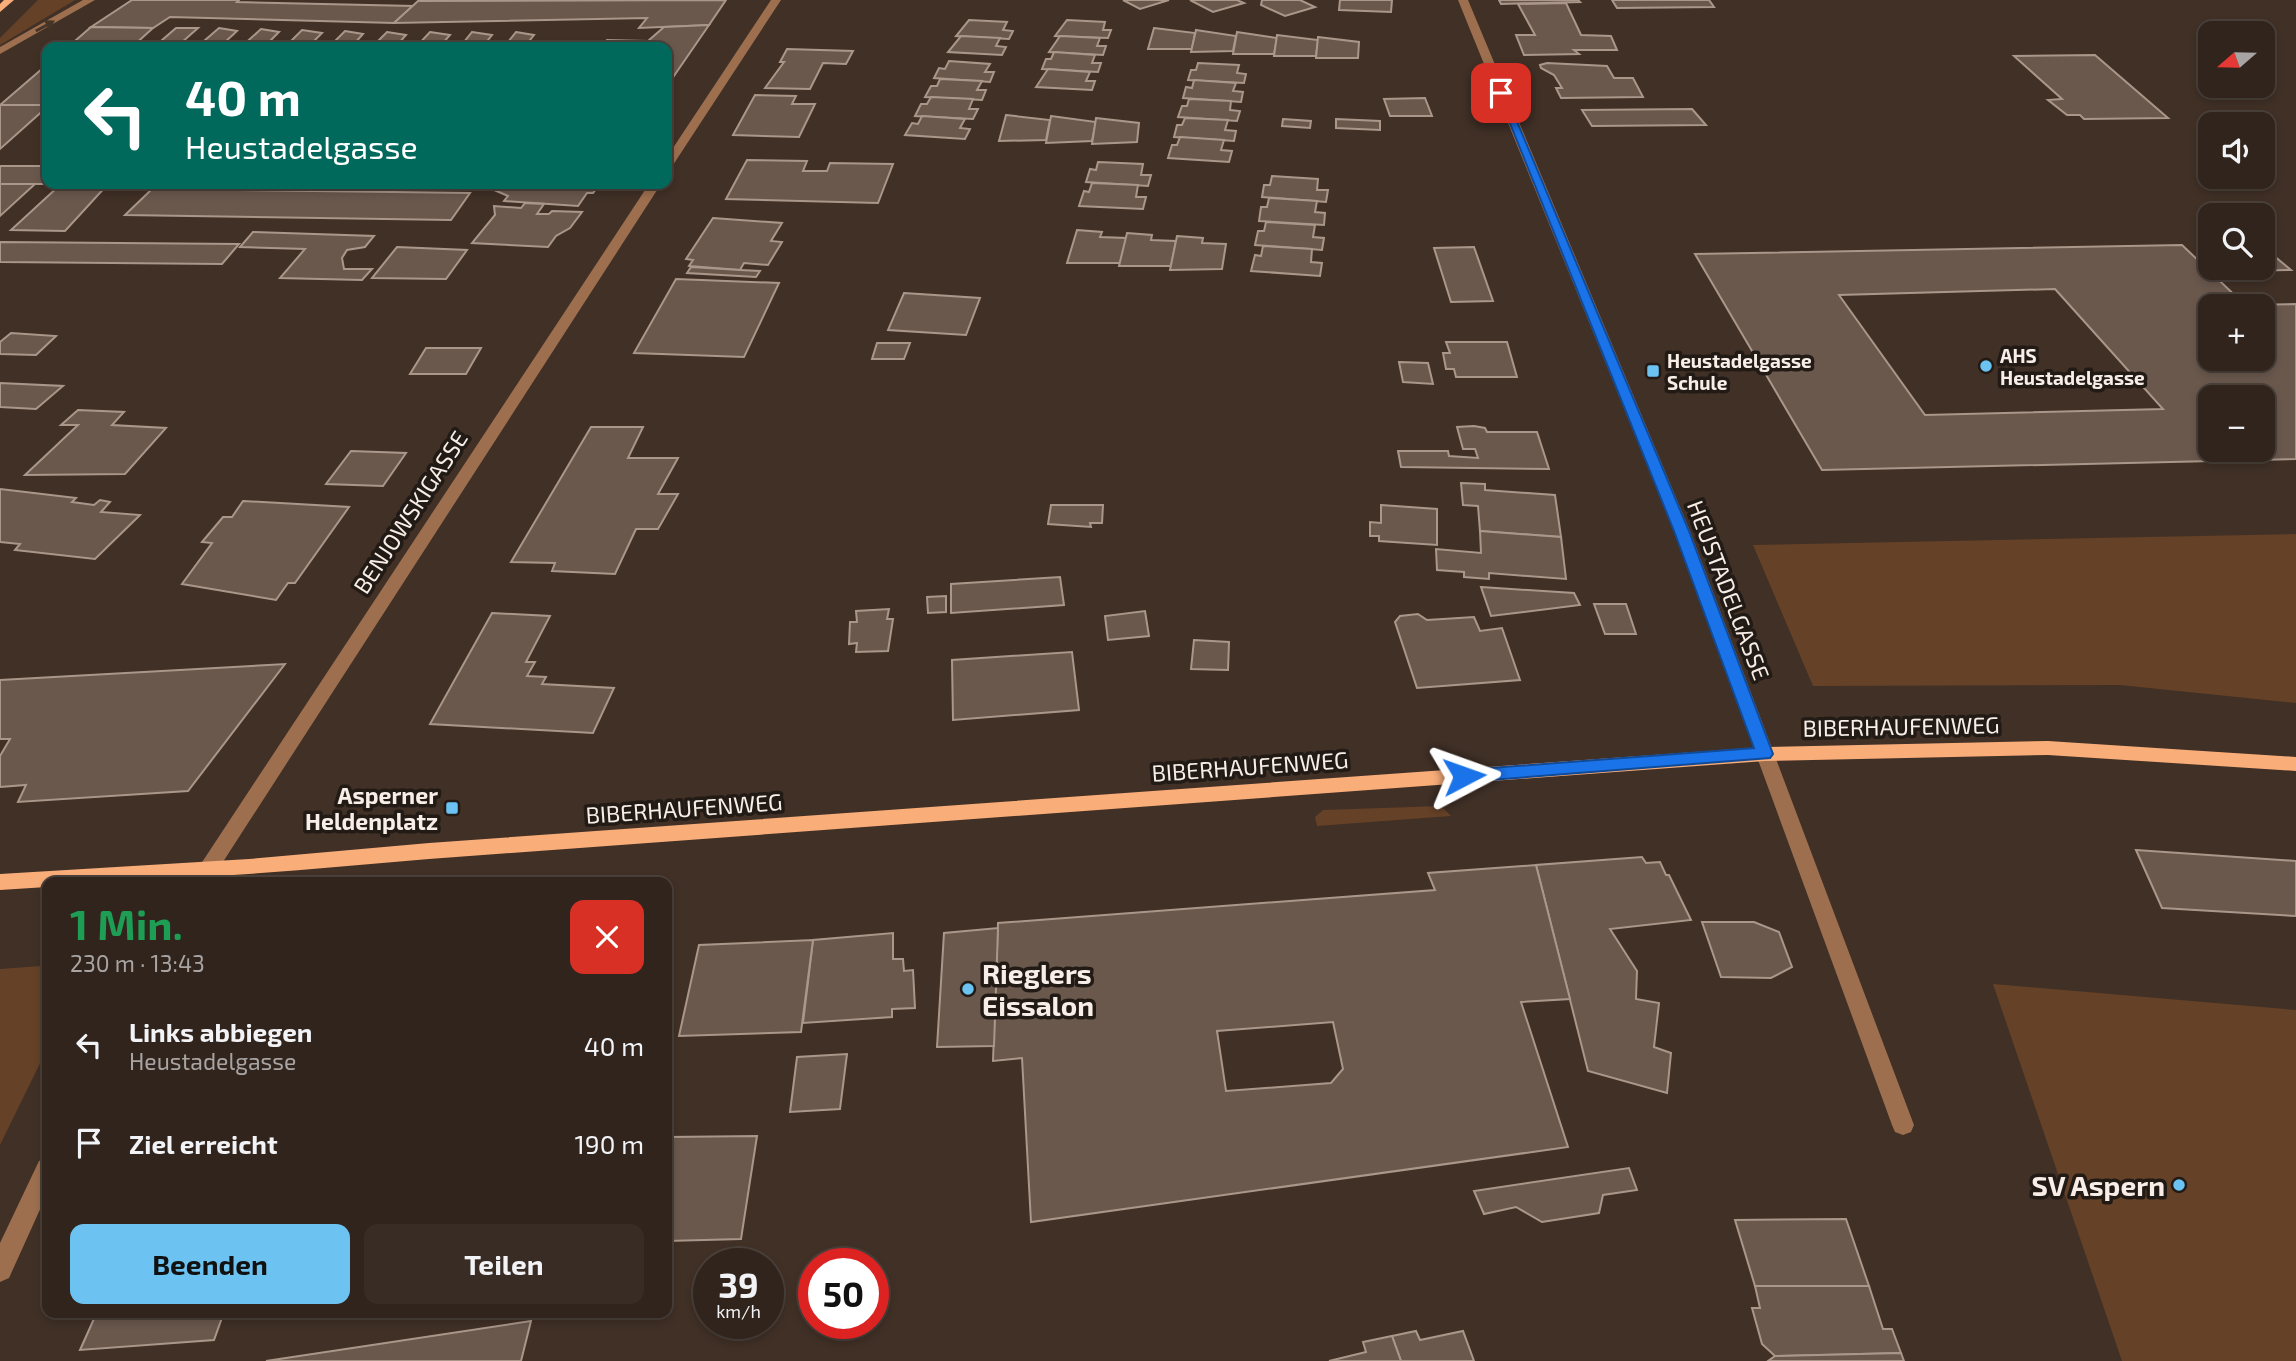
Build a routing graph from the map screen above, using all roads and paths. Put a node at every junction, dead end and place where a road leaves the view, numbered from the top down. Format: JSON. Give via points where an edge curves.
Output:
{"nodes":[{"id":1,"x":9,"y":0,"type":"edge"},
{"id":2,"x":90,"y":0,"type":"edge"},
{"id":3,"x":776,"y":0,"type":"edge"},
{"id":4,"x":1463,"y":0,"type":"edge"},
{"id":5,"x":0,"y":9,"type":"edge"},
{"id":6,"x":0,"y":51,"type":"edge"},
{"id":7,"x":672,"y":157,"type":"edge"},
{"id":8,"x":652,"y":189,"type":"edge"},
{"id":9,"x":1765,"y":754,"type":"junction"},
{"id":10,"x":2296,"y":764,"type":"edge"},
{"id":11,"x":203,"y":875,"type":"edge"},
{"id":12,"x":145,"y":877,"type":"edge"},
{"id":13,"x":42,"y":881,"type":"edge"},
{"id":14,"x":0,"y":882,"type":"edge"},
{"id":15,"x":1903,"y":1125,"type":"dead end"},
{"id":16,"x":42,"y":1180,"type":"edge"},
{"id":17,"x":0,"y":1270,"type":"edge"}],
"edges":[{"from":1,"to":5,"type":"main road"},
{"from":6,"to":2,"type":"street","one_way":true},
{"from":3,"to":7,"type":"street"},
{"from":4,"to":9,"type":"street","name":"HEUSTADELGASSE","via":[[1682,531]]},
{"from":8,"to":11,"type":"street","name":"BENJOWSKIGASSE"},
{"from":9,"to":10,"type":"main road","name":"BIBERHAUFENWEG","via":[[2048,748]]},
{"from":9,"to":11,"type":"main road","name":"BIBERHAUFENWEG","via":[[443,850]]},
{"from":9,"to":15,"type":"street","name":"HEUSTADELGASSE"},
{"from":11,"to":12,"type":"main road"},
{"from":13,"to":14,"type":"main road"},
{"from":16,"to":17,"type":"street"}]}
